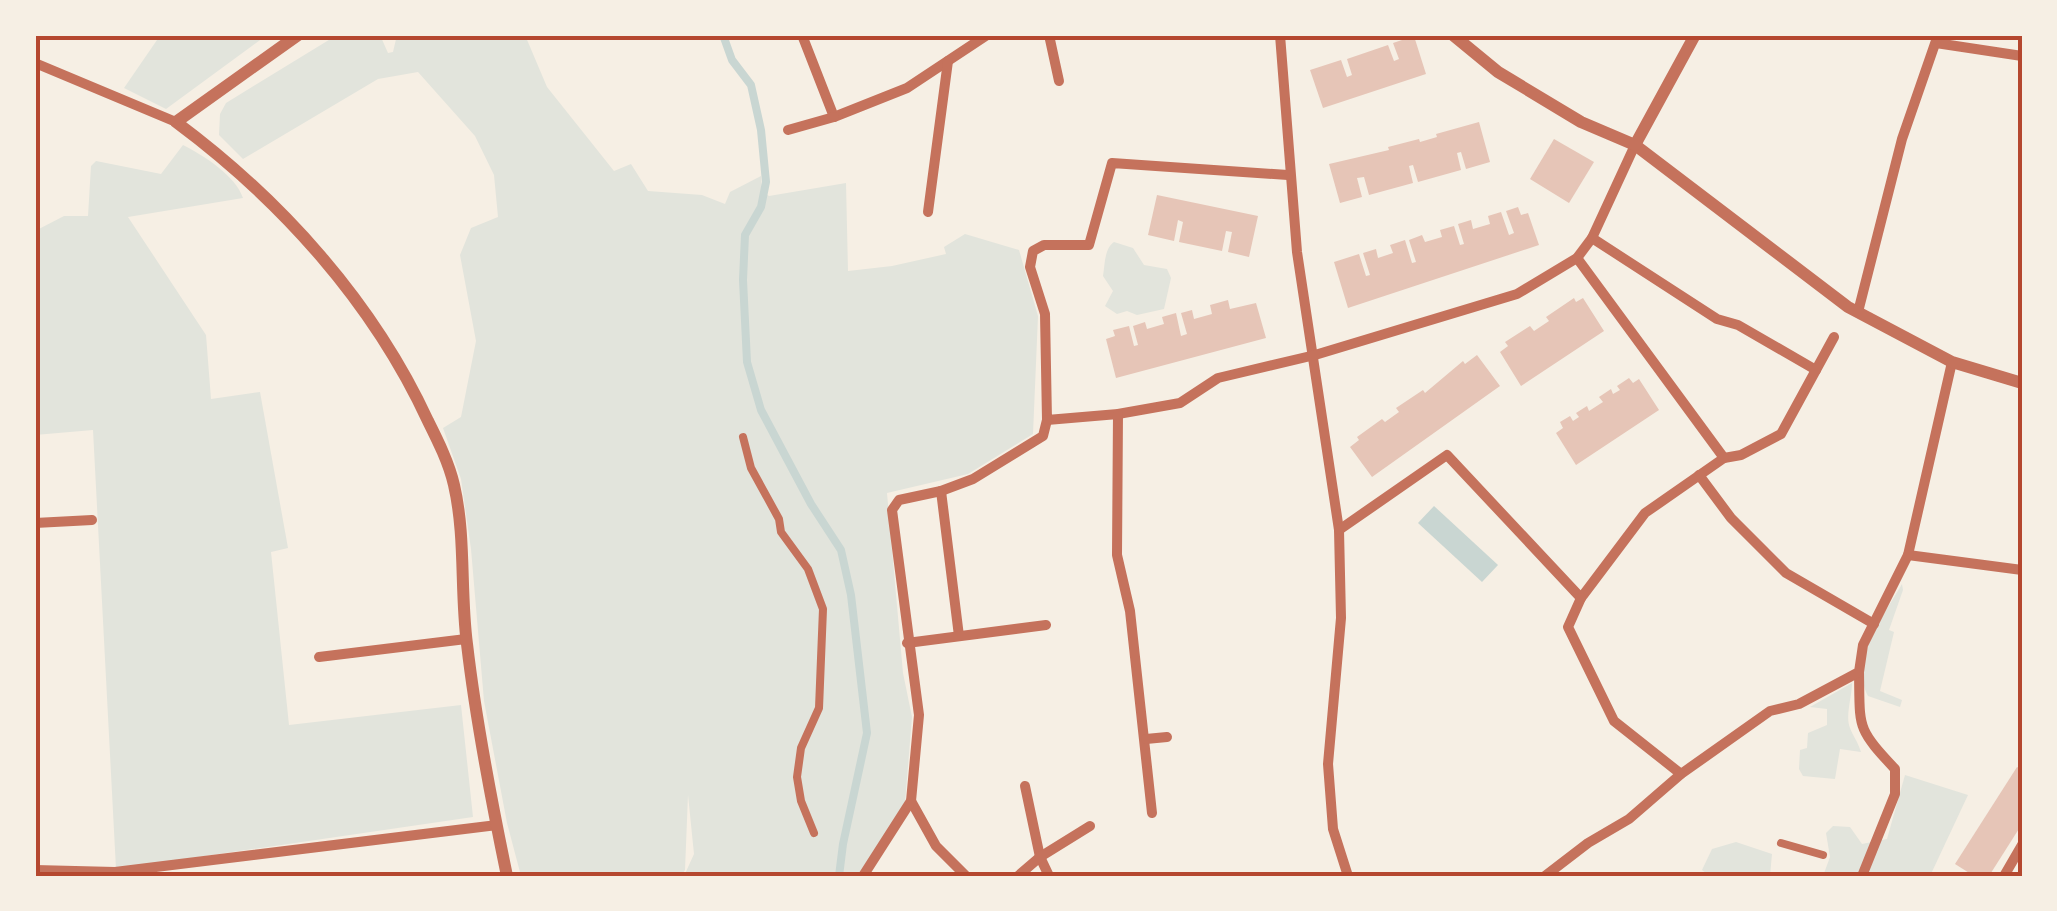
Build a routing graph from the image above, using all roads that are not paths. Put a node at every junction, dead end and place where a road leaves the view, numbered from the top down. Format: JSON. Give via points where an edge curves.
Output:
{"nodes":[{"id":1,"x":298,"y":35,"type":"edge"},
{"id":2,"x":802,"y":35,"type":"edge"},
{"id":3,"x":987,"y":35,"type":"edge"},
{"id":4,"x":1048,"y":35,"type":"edge"},
{"id":5,"x":1280,"y":35,"type":"edge"},
{"id":6,"x":1453,"y":35,"type":"edge"},
{"id":7,"x":1695,"y":35,"type":"edge"},
{"id":8,"x":1937,"y":39,"type":"edge"},
{"id":9,"x":2022,"y":56,"type":"edge"},
{"id":10,"x":948,"y":62,"type":"junction"},
{"id":11,"x":35,"y":63,"type":"edge"},
{"id":12,"x":1059,"y":82,"type":"dead end"},
{"id":13,"x":834,"y":117,"type":"junction"},
{"id":14,"x":176,"y":122,"type":"junction"},
{"id":15,"x":788,"y":130,"type":"dead end"},
{"id":16,"x":1635,"y":145,"type":"junction"},
{"id":17,"x":1288,"y":175,"type":"junction"},
{"id":18,"x":928,"y":212,"type":"dead end"},
{"id":19,"x":1592,"y":238,"type":"junction"},
{"id":20,"x":1576,"y":258,"type":"junction"},
{"id":21,"x":1858,"y":312,"type":"junction"},
{"id":22,"x":1834,"y":337,"type":"dead end"},
{"id":23,"x":1315,"y":354,"type":"junction"},
{"id":24,"x":1952,"y":362,"type":"junction"},
{"id":25,"x":1816,"y":370,"type":"junction"},
{"id":26,"x":2022,"y":383,"type":"edge"},
{"id":27,"x":1118,"y":414,"type":"junction"},
{"id":28,"x":1047,"y":420,"type":"junction"},
{"id":29,"x":743,"y":437,"type":"dead end"},
{"id":30,"x":1724,"y":458,"type":"junction"},
{"id":31,"x":1699,"y":476,"type":"junction"},
{"id":32,"x":940,"y":491,"type":"junction"},
{"id":33,"x":92,"y":520,"type":"dead end"},
{"id":34,"x":35,"y":523,"type":"edge"},
{"id":35,"x":1340,"y":530,"type":"junction"},
{"id":36,"x":1908,"y":555,"type":"junction"},
{"id":37,"x":2022,"y":570,"type":"edge"},
{"id":38,"x":1581,"y":598,"type":"junction"},
{"id":39,"x":1874,"y":624,"type":"junction"},
{"id":40,"x":1046,"y":625,"type":"dead end"},
{"id":41,"x":959,"y":636,"type":"junction"},
{"id":42,"x":466,"y":640,"type":"junction"},
{"id":43,"x":907,"y":643,"type":"junction"},
{"id":44,"x":320,"y":656,"type":"dead end"},
{"id":45,"x":1859,"y":672,"type":"junction"},
{"id":46,"x":1167,"y":738,"type":"dead end"},
{"id":47,"x":1146,"y":739,"type":"junction"},
{"id":48,"x":1681,"y":774,"type":"junction"},
{"id":49,"x":1024,"y":786,"type":"dead end"},
{"id":50,"x":910,"y":801,"type":"junction"},
{"id":51,"x":1152,"y":813,"type":"dead end"},
{"id":52,"x":496,"y":824,"type":"junction"},
{"id":53,"x":1090,"y":826,"type":"dead end"},
{"id":54,"x":814,"y":833,"type":"dead end"},
{"id":55,"x":1781,"y":843,"type":"dead end"},
{"id":56,"x":2022,"y":845,"type":"edge"},
{"id":57,"x":1824,"y":855,"type":"dead end"},
{"id":58,"x":1040,"y":857,"type":"junction"},
{"id":59,"x":35,"y":870,"type":"edge"},
{"id":60,"x":1548,"y":874,"type":"edge"},
{"id":61,"x":507,"y":876,"type":"edge"},
{"id":62,"x":863,"y":876,"type":"edge"},
{"id":63,"x":966,"y":876,"type":"edge"},
{"id":64,"x":1018,"y":876,"type":"edge"},
{"id":65,"x":1049,"y":876,"type":"edge"},
{"id":66,"x":1348,"y":876,"type":"edge"},
{"id":67,"x":1568,"y":876,"type":"edge"},
{"id":68,"x":1862,"y":876,"type":"edge"},
{"id":69,"x":2004,"y":876,"type":"edge"}],
"edges":[{"from":1,"to":14,"type":"street"},
{"from":2,"to":13,"type":"street"},
{"from":3,"to":10,"type":"street"},
{"from":4,"to":12,"type":"street"},
{"from":5,"to":17,"type":"street"},
{"from":6,"to":16,"type":"street","via":[[1498,72]]},
{"from":7,"to":16,"type":"street"},
{"from":8,"to":9,"type":"street"},
{"from":8,"to":21,"type":"street","via":[[1902,140]]},
{"from":10,"to":13,"type":"street","via":[[907,88]]},
{"from":10,"to":18,"type":"street"},
{"from":11,"to":14,"type":"street"},
{"from":13,"to":15,"type":"street"},
{"from":14,"to":42,"type":"street","via":[[282,214],[401,368],[454,482]]},
{"from":16,"to":19,"type":"street"},
{"from":16,"to":21,"type":"street"},
{"from":17,"to":23,"type":"street"},
{"from":17,"to":28,"type":"street","via":[[1112,163],[1089,245],[1033,251],[1030,266],[1046,314]]},
{"from":19,"to":20,"type":"street"},
{"from":19,"to":25,"type":"street","via":[[1717,319]]},
{"from":20,"to":23,"type":"street","via":[[1516,294]]},
{"from":20,"to":30,"type":"street"},
{"from":21,"to":24,"type":"street"},
{"from":22,"to":25,"type":"street"},
{"from":23,"to":27,"type":"street","via":[[1218,378],[1180,403]]},
{"from":23,"to":35,"type":"street"},
{"from":24,"to":26,"type":"street"},
{"from":24,"to":36,"type":"street"},
{"from":25,"to":30,"type":"street","via":[[1782,434]]},
{"from":27,"to":28,"type":"street"},
{"from":27,"to":47,"type":"street","via":[[1118,556]]},
{"from":28,"to":32,"type":"street","via":[[1043,436]]},
{"from":29,"to":54,"type":"street","via":[[750,468],[808,569],[823,610],[820,708],[801,748],[797,777]]},
{"from":30,"to":31,"type":"street"},
{"from":31,"to":38,"type":"street","via":[[1645,513]]},
{"from":31,"to":39,"type":"street","via":[[1786,573]]},
{"from":32,"to":41,"type":"street"},
{"from":32,"to":43,"type":"street","via":[[899,500],[892,510]]},
{"from":33,"to":34,"type":"street"},
{"from":35,"to":38,"type":"street","via":[[1447,455]]},
{"from":35,"to":66,"type":"street","via":[[1341,618],[1328,764],[1333,829]]},
{"from":36,"to":37,"type":"street"},
{"from":36,"to":39,"type":"street"},
{"from":38,"to":48,"type":"street","via":[[1568,626],[1614,721]]},
{"from":39,"to":45,"type":"street"},
{"from":40,"to":41,"type":"street"},
{"from":41,"to":43,"type":"street"},
{"from":42,"to":44,"type":"street"},
{"from":42,"to":52,"type":"street"},
{"from":43,"to":50,"type":"street","via":[[919,715]]},
{"from":45,"to":48,"type":"street","via":[[1799,704],[1770,711]]},
{"from":45,"to":68,"type":"street","via":[[1863,735],[1895,769],[1895,794]]},
{"from":46,"to":47,"type":"street"},
{"from":47,"to":51,"type":"street"},
{"from":48,"to":60,"type":"street"},
{"from":49,"to":58,"type":"street"},
{"from":50,"to":62,"type":"street"},
{"from":50,"to":63,"type":"street","via":[[936,846]]},
{"from":52,"to":59,"type":"street","via":[[116,872]]},
{"from":52,"to":61,"type":"street"},
{"from":53,"to":58,"type":"street"},
{"from":55,"to":57,"type":"street"},
{"from":56,"to":69,"type":"street"},
{"from":58,"to":64,"type":"street"},
{"from":58,"to":65,"type":"street"},
{"from":60,"to":67,"type":"street"}]}
